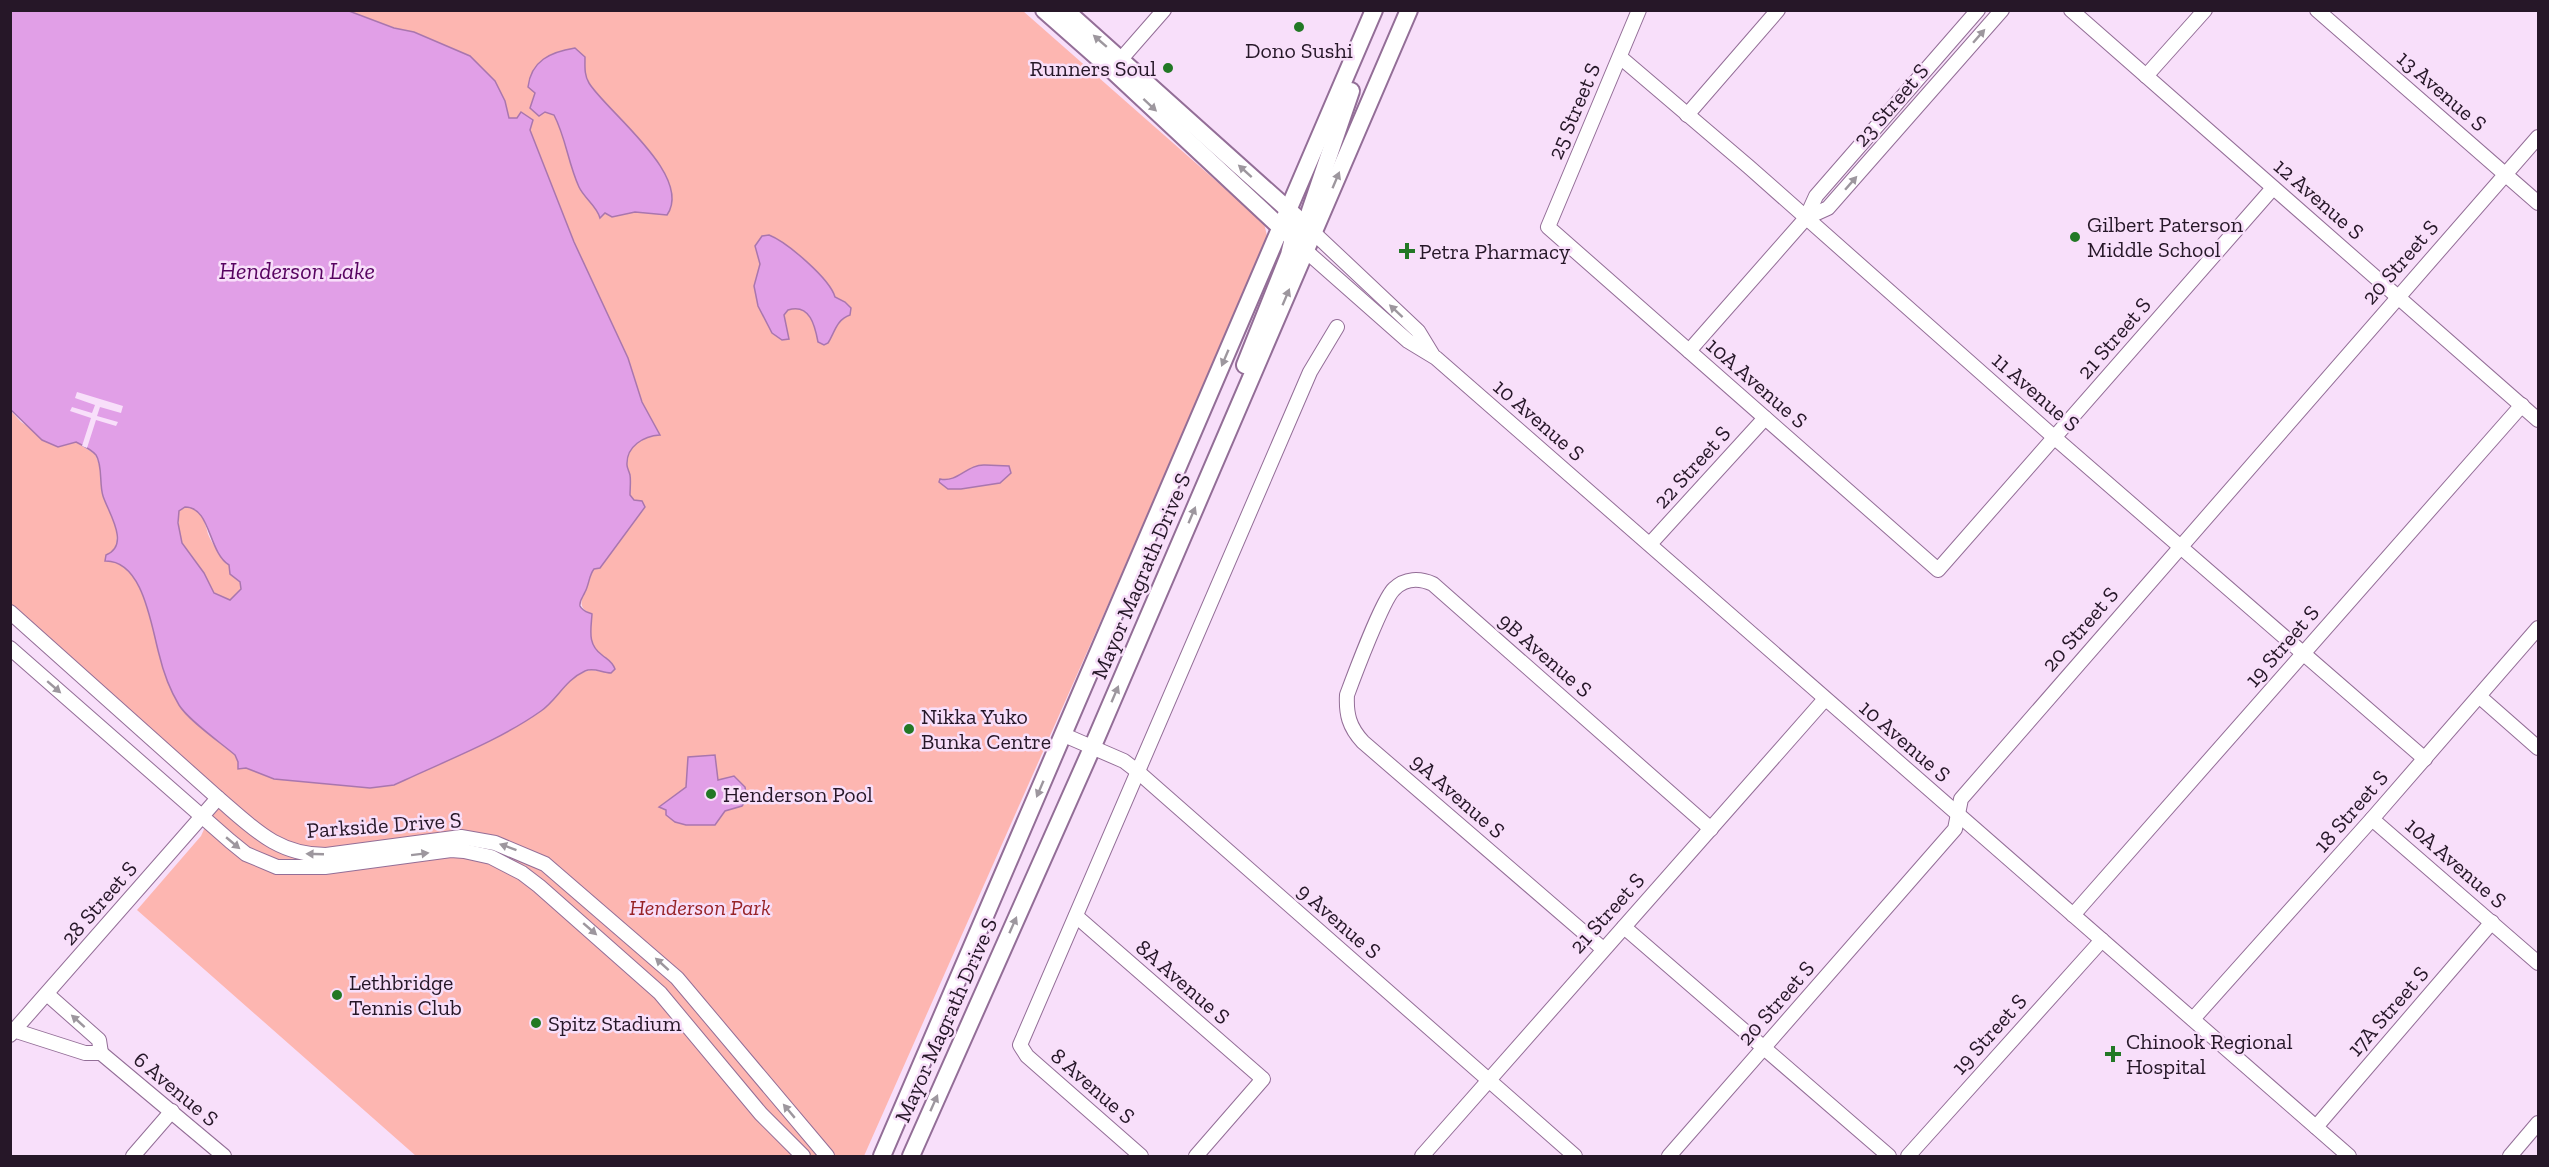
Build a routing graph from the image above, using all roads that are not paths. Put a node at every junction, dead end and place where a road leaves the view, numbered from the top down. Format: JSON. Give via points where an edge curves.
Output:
{"nodes":[{"id":1,"x":1044,"y":10,"type":"edge"},
{"id":2,"x":1065,"y":10,"type":"edge"},
{"id":3,"x":1164,"y":10,"type":"edge"},
{"id":4,"x":1374,"y":10,"type":"edge"},
{"id":5,"x":1409,"y":10,"type":"edge"},
{"id":6,"x":1639,"y":10,"type":"edge"},
{"id":7,"x":1778,"y":10,"type":"edge"},
{"id":8,"x":1978,"y":10,"type":"edge"},
{"id":9,"x":2002,"y":10,"type":"edge"},
{"id":10,"x":2071,"y":10,"type":"edge"},
{"id":11,"x":2205,"y":10,"type":"edge"},
{"id":12,"x":2318,"y":10,"type":"edge"},
{"id":13,"x":1357,"y":50,"type":"junction"},
{"id":14,"x":1620,"y":57,"type":"junction"},
{"id":15,"x":1117,"y":65,"type":"junction"},
{"id":16,"x":2146,"y":76,"type":"junction"},
{"id":17,"x":1687,"y":115,"type":"junction"},
{"id":18,"x":2538,"y":137,"type":"edge"},
{"id":19,"x":2506,"y":175,"type":"junction"},
{"id":20,"x":2273,"y":188,"type":"junction"},
{"id":21,"x":2538,"y":203,"type":"edge"},
{"id":22,"x":1289,"y":210,"type":"junction"},
{"id":23,"x":1806,"y":218,"type":"junction"},
{"id":24,"x":1548,"y":227,"type":"joint"},
{"id":25,"x":1299,"y":231,"type":"junction"},
{"id":26,"x":1306,"y":250,"type":"junction"},
{"id":27,"x":2398,"y":296,"type":"junction"},
{"id":28,"x":1337,"y":327,"type":"dead end"},
{"id":29,"x":1689,"y":351,"type":"junction"},
{"id":30,"x":1433,"y":356,"type":"junction"},
{"id":31,"x":2522,"y":405,"type":"junction"},
{"id":32,"x":1765,"y":418,"type":"junction"},
{"id":33,"x":2538,"y":420,"type":"edge"},
{"id":34,"x":2055,"y":438,"type":"junction"},
{"id":35,"x":1222,"y":445,"type":"junction"},
{"id":36,"x":1650,"y":544,"type":"junction"},
{"id":37,"x":2180,"y":546,"type":"junction"},
{"id":38,"x":1938,"y":570,"type":"joint"},
{"id":39,"x":10,"y":612,"type":"edge"},
{"id":40,"x":2538,"y":628,"type":"edge"},
{"id":41,"x":10,"y":648,"type":"edge"},
{"id":42,"x":1366,"y":648,"type":"joint"},
{"id":43,"x":2303,"y":654,"type":"junction"},
{"id":44,"x":2480,"y":697,"type":"junction"},
{"id":45,"x":1826,"y":699,"type":"junction"},
{"id":46,"x":1064,"y":735,"type":"junction"},
{"id":47,"x":1092,"y":748,"type":"junction"},
{"id":48,"x":2538,"y":748,"type":"edge"},
{"id":49,"x":2425,"y":759,"type":"junction"},
{"id":50,"x":1137,"y":771,"type":"junction"},
{"id":51,"x":218,"y":798,"type":"junction"},
{"id":52,"x":1956,"y":813,"type":"junction"},
{"id":53,"x":203,"y":817,"type":"junction"},
{"id":54,"x":2372,"y":819,"type":"junction"},
{"id":55,"x":1711,"y":829,"type":"junction"},
{"id":56,"x":2073,"y":915,"type":"junction"},
{"id":57,"x":1076,"y":916,"type":"junction"},
{"id":58,"x":2492,"y":922,"type":"junction"},
{"id":59,"x":1624,"y":927,"type":"junction"},
{"id":60,"x":2102,"y":940,"type":"junction"},
{"id":61,"x":1603,"y":949,"type":"junction"},
{"id":62,"x":2538,"y":963,"type":"edge"},
{"id":63,"x":47,"y":994,"type":"junction"},
{"id":64,"x":2193,"y":1019,"type":"junction"},
{"id":65,"x":12,"y":1031,"type":"edge"},
{"id":66,"x":1764,"y":1049,"type":"junction"},
{"id":67,"x":101,"y":1053,"type":"junction"},
{"id":68,"x":1488,"y":1080,"type":"junction"},
{"id":69,"x":172,"y":1111,"type":"junction"},
{"id":70,"x":2538,"y":1123,"type":"edge"},
{"id":71,"x":2316,"y":1127,"type":"junction"},
{"id":72,"x":133,"y":1156,"type":"edge"},
{"id":73,"x":224,"y":1156,"type":"edge"},
{"id":74,"x":803,"y":1156,"type":"edge"},
{"id":75,"x":826,"y":1156,"type":"edge"},
{"id":76,"x":882,"y":1156,"type":"edge"},
{"id":77,"x":911,"y":1156,"type":"edge"},
{"id":78,"x":1141,"y":1156,"type":"edge"},
{"id":79,"x":1196,"y":1156,"type":"edge"},
{"id":80,"x":1422,"y":1156,"type":"edge"},
{"id":81,"x":1575,"y":1156,"type":"edge"},
{"id":82,"x":1669,"y":1156,"type":"edge"},
{"id":83,"x":1889,"y":1156,"type":"edge"},
{"id":84,"x":1908,"y":1156,"type":"edge"},
{"id":85,"x":2349,"y":1156,"type":"edge"},
{"id":86,"x":2510,"y":1156,"type":"edge"}],
"edges":[{"from":1,"to":15,"type":"main road"},
{"from":15,"to":2,"type":"main road","one_way":true},
{"from":3,"to":15,"type":"street"},
{"from":4,"to":13,"type":"main road","name":"Mayor Magrath Drive S"},
{"from":25,"to":5,"type":"main road","name":"Mayor Magrath Drive S","one_way":true},
{"from":6,"to":14,"type":"street","name":"25 Street S"},
{"from":7,"to":17,"type":"street"},
{"from":8,"to":23,"type":"street","name":"23 Street S","via":[[1816,196]]},
{"from":23,"to":9,"type":"street","name":"23 Street S","one_way":true,"via":[[1828,208]]},
{"from":10,"to":16,"type":"street","name":"12 Avenue S"},
{"from":11,"to":16,"type":"street"},
{"from":12,"to":19,"type":"street","name":"13 Avenue S"},
{"from":13,"to":22,"type":"main road","name":"Mayor Magrath Drive S"},
{"from":13,"to":25,"type":"main road","via":[[1361,63]]},
{"from":14,"to":17,"type":"street","name":"11 Avenue S"},
{"from":14,"to":24,"type":"street","name":"25 Street S"},
{"from":22,"to":15,"type":"main road","one_way":true},
{"from":15,"to":25,"type":"main road","one_way":true},
{"from":16,"to":20,"type":"street","name":"12 Avenue S"},
{"from":17,"to":23,"type":"street","name":"11 Avenue S"},
{"from":18,"to":19,"type":"street","name":"20 Street S"},
{"from":19,"to":21,"type":"street","name":"13 Avenue S"},
{"from":19,"to":27,"type":"street","name":"20 Street S"},
{"from":20,"to":27,"type":"street","name":"12 Avenue S"},
{"from":20,"to":34,"type":"street","name":"21 Street S"},
{"from":22,"to":25,"type":"main road","name":"Mayor Magrath Drive S"},
{"from":23,"to":29,"type":"street","name":"23 Street S"},
{"from":23,"to":34,"type":"street","name":"11 Avenue S"},
{"from":24,"to":29,"type":"street","name":"10A Avenue S"},
{"from":25,"to":26,"type":"main road","name":"Mayor Magrath Drive S"},
{"from":30,"to":25,"type":"street","name":"10 Avenue S","one_way":true,"via":[[1418,332]]},
{"from":25,"to":35,"type":"main road","via":[[1230,403]]},
{"from":25,"to":46,"type":"main road","name":"Mayor Magrath Drive S","one_way":true},
{"from":26,"to":30,"type":"street","name":"10 Avenue S","via":[[1408,341]]},
{"from":35,"to":26,"type":"main road","name":"Mayor Magrath Drive S","one_way":true},
{"from":27,"to":31,"type":"street","name":"12 Avenue S"},
{"from":27,"to":37,"type":"street","name":"20 Street S"},
{"from":28,"to":50,"type":"street","via":[[1310,372]]},
{"from":29,"to":32,"type":"street","name":"10A Avenue S"},
{"from":30,"to":36,"type":"street","name":"10 Avenue S"},
{"from":31,"to":33,"type":"street","name":"12 Avenue S"},
{"from":31,"to":43,"type":"street","name":"19 Street S"},
{"from":32,"to":36,"type":"street","name":"22 Street S"},
{"from":32,"to":38,"type":"street","name":"10A Avenue S"},
{"from":34,"to":37,"type":"street","name":"11 Avenue S"},
{"from":34,"to":38,"type":"street","name":"21 Street S"},
{"from":47,"to":35,"type":"main road","name":"Mayor Magrath Drive S","one_way":true},
{"from":36,"to":45,"type":"street","name":"10 Avenue S"},
{"from":37,"to":43,"type":"street","name":"11 Avenue S"},
{"from":37,"to":52,"type":"street","name":"20 Street S","via":[[1961,799]]},
{"from":39,"to":51,"type":"street","name":"Parkside Drive S"},
{"from":40,"to":44,"type":"street","name":"18 Street S"},
{"from":41,"to":53,"type":"street","name":"Parkside Drive S","one_way":true},
{"from":42,"to":55,"type":"street","name":"9B Avenue S","via":[[1394,588],[1410,580],[1433,584]]},
{"from":42,"to":61,"type":"street","name":"9A Avenue S","via":[[1347,695],[1347,714],[1356,734]]},
{"from":43,"to":49,"type":"street","name":"11 Avenue S"},
{"from":43,"to":56,"type":"street","name":"19 Street S"},
{"from":44,"to":48,"type":"street"},
{"from":44,"to":49,"type":"street","name":"18 Street S"},
{"from":45,"to":52,"type":"street","name":"10 Avenue S"},
{"from":45,"to":55,"type":"street","name":"21 Street S"},
{"from":46,"to":47,"type":"street","name":"9 Avenue S"},
{"from":46,"to":76,"type":"main road","name":"Mayor Magrath Drive S","one_way":true},
{"from":47,"to":50,"type":"street","name":"9 Avenue S"},
{"from":77,"to":47,"type":"main road","name":"Mayor Magrath Drive S","one_way":true},
{"from":49,"to":54,"type":"street","name":"18 Street S"},
{"from":50,"to":57,"type":"street"},
{"from":50,"to":68,"type":"street","name":"9 Avenue S"},
{"from":51,"to":53,"type":"street","name":"28 Street S"},
{"from":75,"to":51,"type":"street","name":"Parkside Drive S","one_way":true,"via":[[677,978],[545,864],[495,843],[461,837],[307,855],[266,838]]},
{"from":52,"to":56,"type":"street","name":"10 Avenue S"},
{"from":52,"to":66,"type":"street","name":"20 Street S","via":[[1955,830]]},
{"from":53,"to":63,"type":"street","name":"28 Street S"},
{"from":53,"to":74,"type":"street","name":"Parkside Drive S","one_way":true,"via":[[246,854],[277,867],[325,867],[451,850],[491,857],[522,873],[660,993],[761,1113]]},
{"from":54,"to":58,"type":"street","name":"10A Avenue S"},
{"from":54,"to":64,"type":"street","name":"18 Street S"},
{"from":55,"to":59,"type":"street","name":"21 Street S"},
{"from":56,"to":60,"type":"street","name":"10 Avenue S"},
{"from":57,"to":78,"type":"street","name":"8 Avenue S","via":[[1020,1045],[1027,1056]]},
{"from":57,"to":79,"type":"street","name":"8A Avenue S","via":[[1263,1079]]},
{"from":58,"to":62,"type":"street","name":"10A Avenue S"},
{"from":58,"to":71,"type":"street","name":"17A Street S"},
{"from":59,"to":61,"type":"street","name":"21 Street S"},
{"from":59,"to":66,"type":"street"},
{"from":60,"to":64,"type":"street","name":"10 Avenue S"},
{"from":60,"to":84,"type":"street","name":"19 Street S"},
{"from":61,"to":68,"type":"street","name":"21 Street S"},
{"from":63,"to":65,"type":"street","name":"28 Street S"},
{"from":67,"to":63,"type":"street","name":"6 Avenue S","one_way":true,"via":[[99,1040]]},
{"from":64,"to":71,"type":"street","name":"10 Avenue S"},
{"from":65,"to":67,"type":"street","name":"6 Avenue S","via":[[85,1053]]},
{"from":66,"to":82,"type":"street","name":"20 Street S"},
{"from":66,"to":83,"type":"street"},
{"from":67,"to":69,"type":"street","name":"6 Avenue S"},
{"from":68,"to":80,"type":"street","name":"21 Street S"},
{"from":68,"to":81,"type":"street","name":"9 Avenue S"},
{"from":69,"to":72,"type":"street"},
{"from":69,"to":73,"type":"street","name":"6 Avenue S"},
{"from":70,"to":86,"type":"street"},
{"from":71,"to":85,"type":"street","name":"10 Avenue S"}]}
